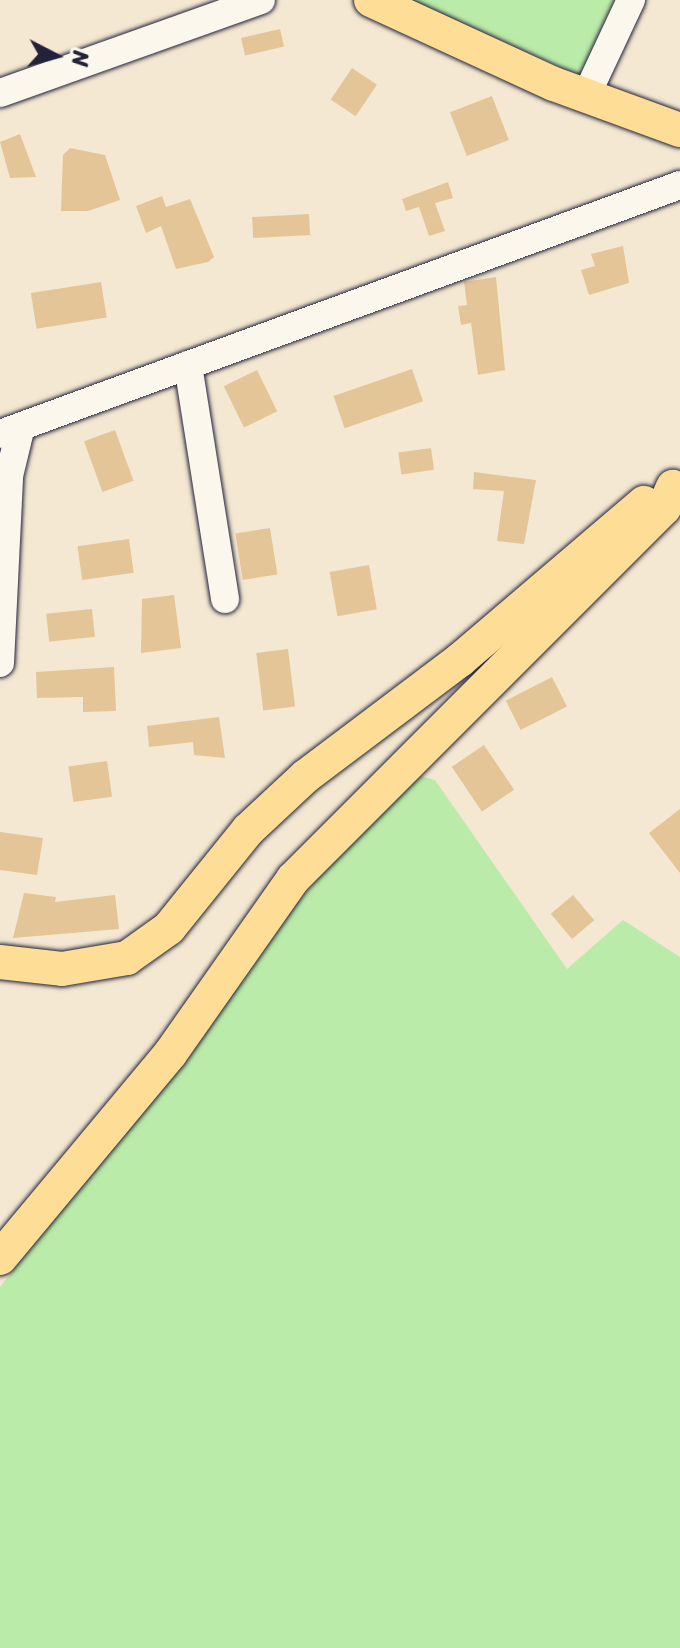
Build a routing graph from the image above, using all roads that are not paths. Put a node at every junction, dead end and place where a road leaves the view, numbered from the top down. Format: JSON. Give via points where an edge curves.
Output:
{"nodes":[{"id":1,"x":261,"y":0,"type":"edge"},
{"id":2,"x":371,"y":0,"type":"edge"},
{"id":3,"x":631,"y":0,"type":"edge"},
{"id":4,"x":0,"y":93,"type":"edge"},
{"id":5,"x":586,"y":96,"type":"junction"},
{"id":6,"x":680,"y":130,"type":"edge"},
{"id":7,"x":680,"y":185,"type":"edge"},
{"id":8,"x":188,"y":365,"type":"junction"},
{"id":9,"x":11,"y":430,"type":"edge"},
{"id":10,"x":676,"y":484,"type":"edge"},
{"id":11,"x":225,"y":599,"type":"dead end"},
{"id":12,"x":0,"y":663,"type":"edge"},
{"id":13,"x":0,"y":962,"type":"edge"},
{"id":14,"x":0,"y":1258,"type":"edge"}],
"edges":[{"from":1,"to":4,"type":"street"},
{"from":2,"to":5,"type":"main road"},
{"from":3,"to":5,"type":"street"},
{"from":5,"to":6,"type":"main road"},
{"from":7,"to":8,"type":"street"},
{"from":8,"to":9,"type":"street"},
{"from":8,"to":11,"type":"street"},
{"from":9,"to":12,"type":"street"},
{"from":10,"to":13,"type":"main road","via":[[655,493],[460,660],[306,776],[248,830],[169,928],[127,958],[62,969]]},
{"from":10,"to":14,"type":"main road","via":[[664,508],[293,879],[170,1054]]}]}
